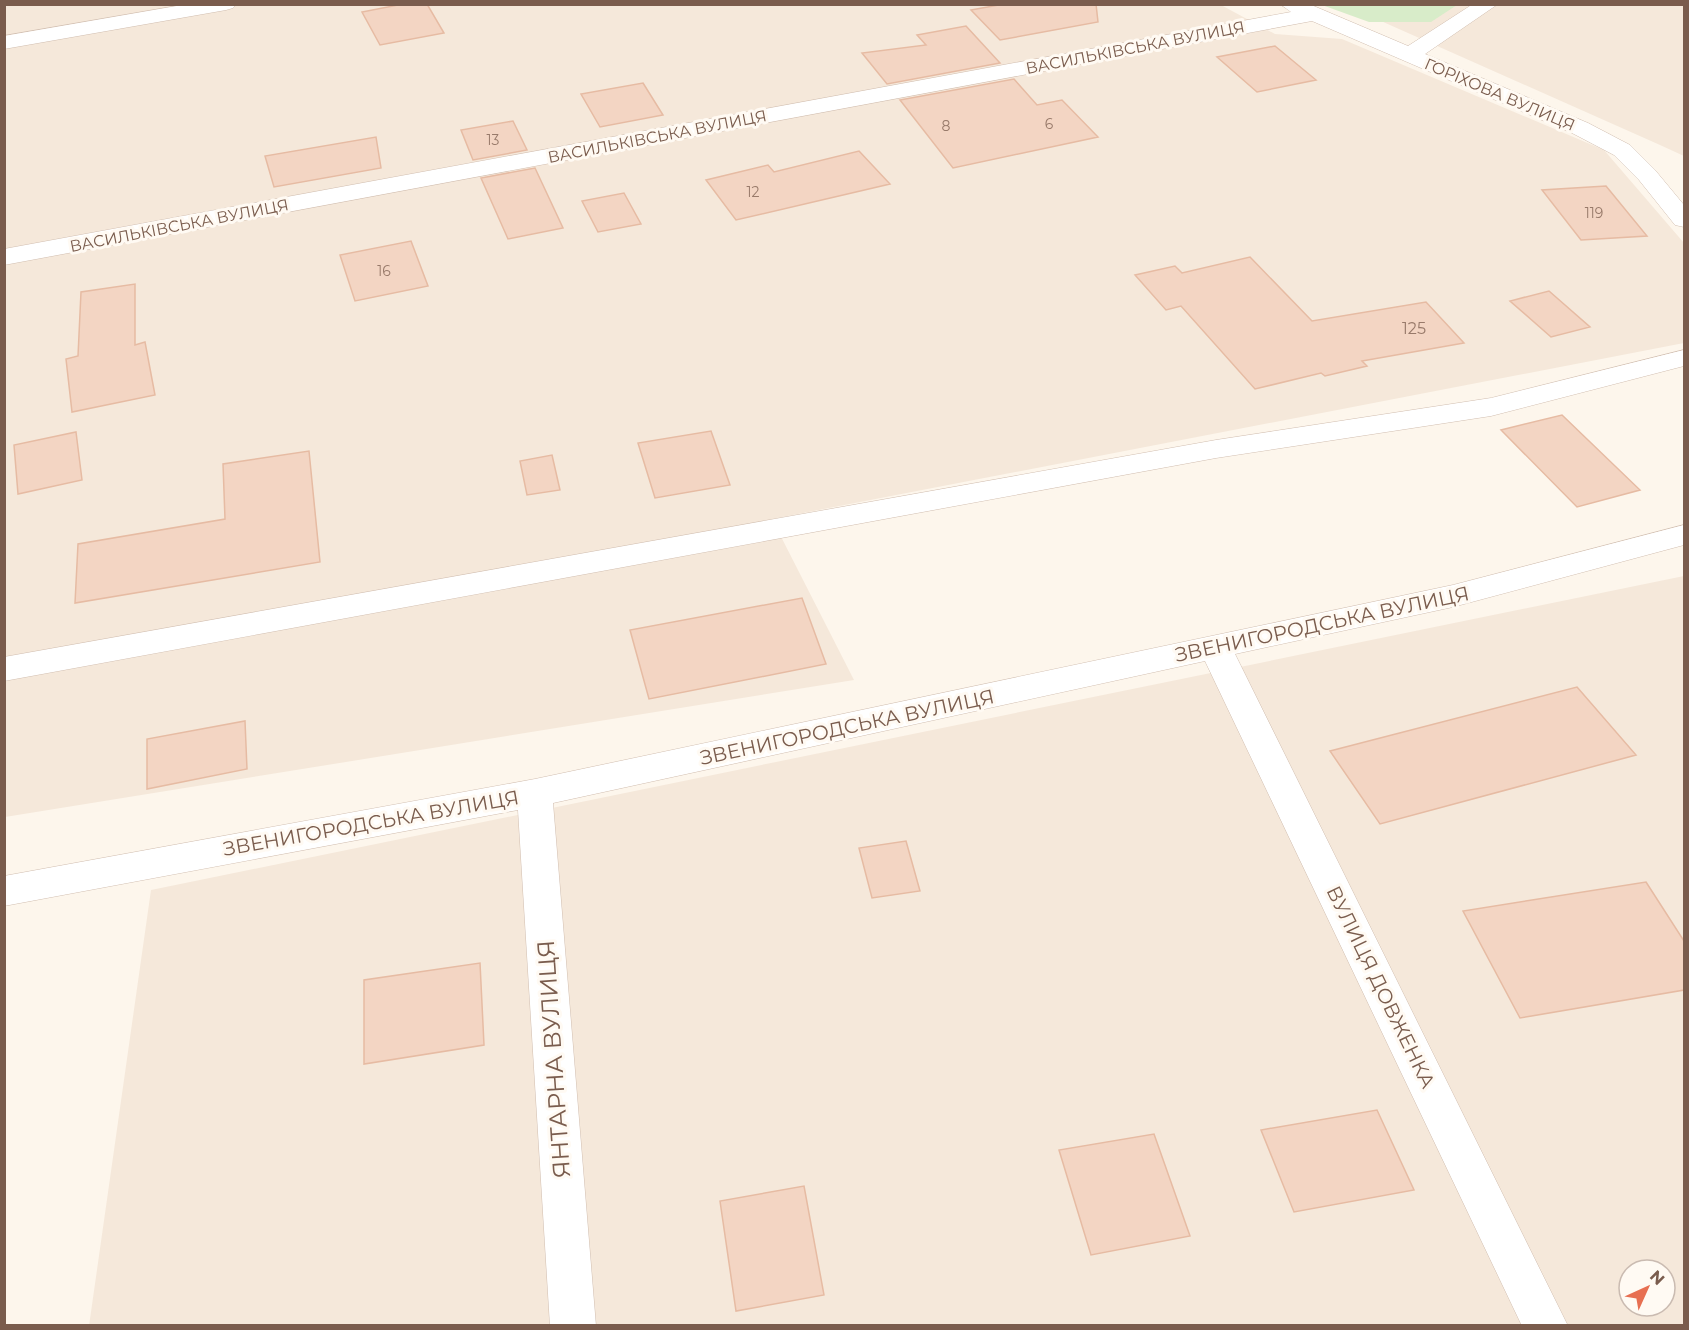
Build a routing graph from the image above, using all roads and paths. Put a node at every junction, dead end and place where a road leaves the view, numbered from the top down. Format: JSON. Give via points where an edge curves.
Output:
{"nodes":[{"id":1,"x":226,"y":4,"type":"edge"},
{"id":2,"x":1488,"y":4,"type":"edge"},
{"id":3,"x":1300,"y":10,"type":"edge"},
{"id":4,"x":4,"y":43,"type":"edge"},
{"id":5,"x":1409,"y":55,"type":"junction"},
{"id":6,"x":1684,"y":220,"type":"edge"},
{"id":7,"x":4,"y":257,"type":"edge"},
{"id":8,"x":1684,"y":358,"type":"edge"},
{"id":9,"x":1684,"y":535,"type":"edge"},
{"id":10,"x":1215,"y":648,"type":"junction"},
{"id":11,"x":4,"y":669,"type":"edge"},
{"id":12,"x":535,"y":793,"type":"junction"},
{"id":13,"x":4,"y":891,"type":"edge"},
{"id":14,"x":573,"y":1326,"type":"edge"},
{"id":15,"x":1546,"y":1326,"type":"edge"}],
"edges":[{"from":1,"to":4,"type":"street"},
{"from":2,"to":5,"type":"street"},
{"from":3,"to":5,"type":"street","name":"ГОРІХОВА ВУЛИЦЯ"},
{"from":3,"to":7,"type":"street","name":"ВАСИЛЬКІВСЬКА ВУЛИЦЯ"},
{"from":5,"to":6,"type":"street","name":"ГОРІХОВА ВУЛИЦЯ","via":[[1622,150]]},
{"from":8,"to":11,"type":"street","via":[[1491,407],[1216,449]]},
{"from":9,"to":10,"type":"street","name":"ЗВЕНИГОРОДСЬКА ВУЛИЦЯ","via":[[1453,596]]},
{"from":10,"to":12,"type":"street","name":"ЗВЕНИГОРОДСЬКА ВУЛИЦЯ"},
{"from":10,"to":15,"type":"street","name":"ВУЛИЦЯ ДОВЖЕНКА"},
{"from":12,"to":13,"type":"street","name":"ЗВЕНИГОРОДСЬКА ВУЛИЦЯ"},
{"from":12,"to":14,"type":"street","name":"ЯНТАРНА ВУЛИЦЯ"}]}
